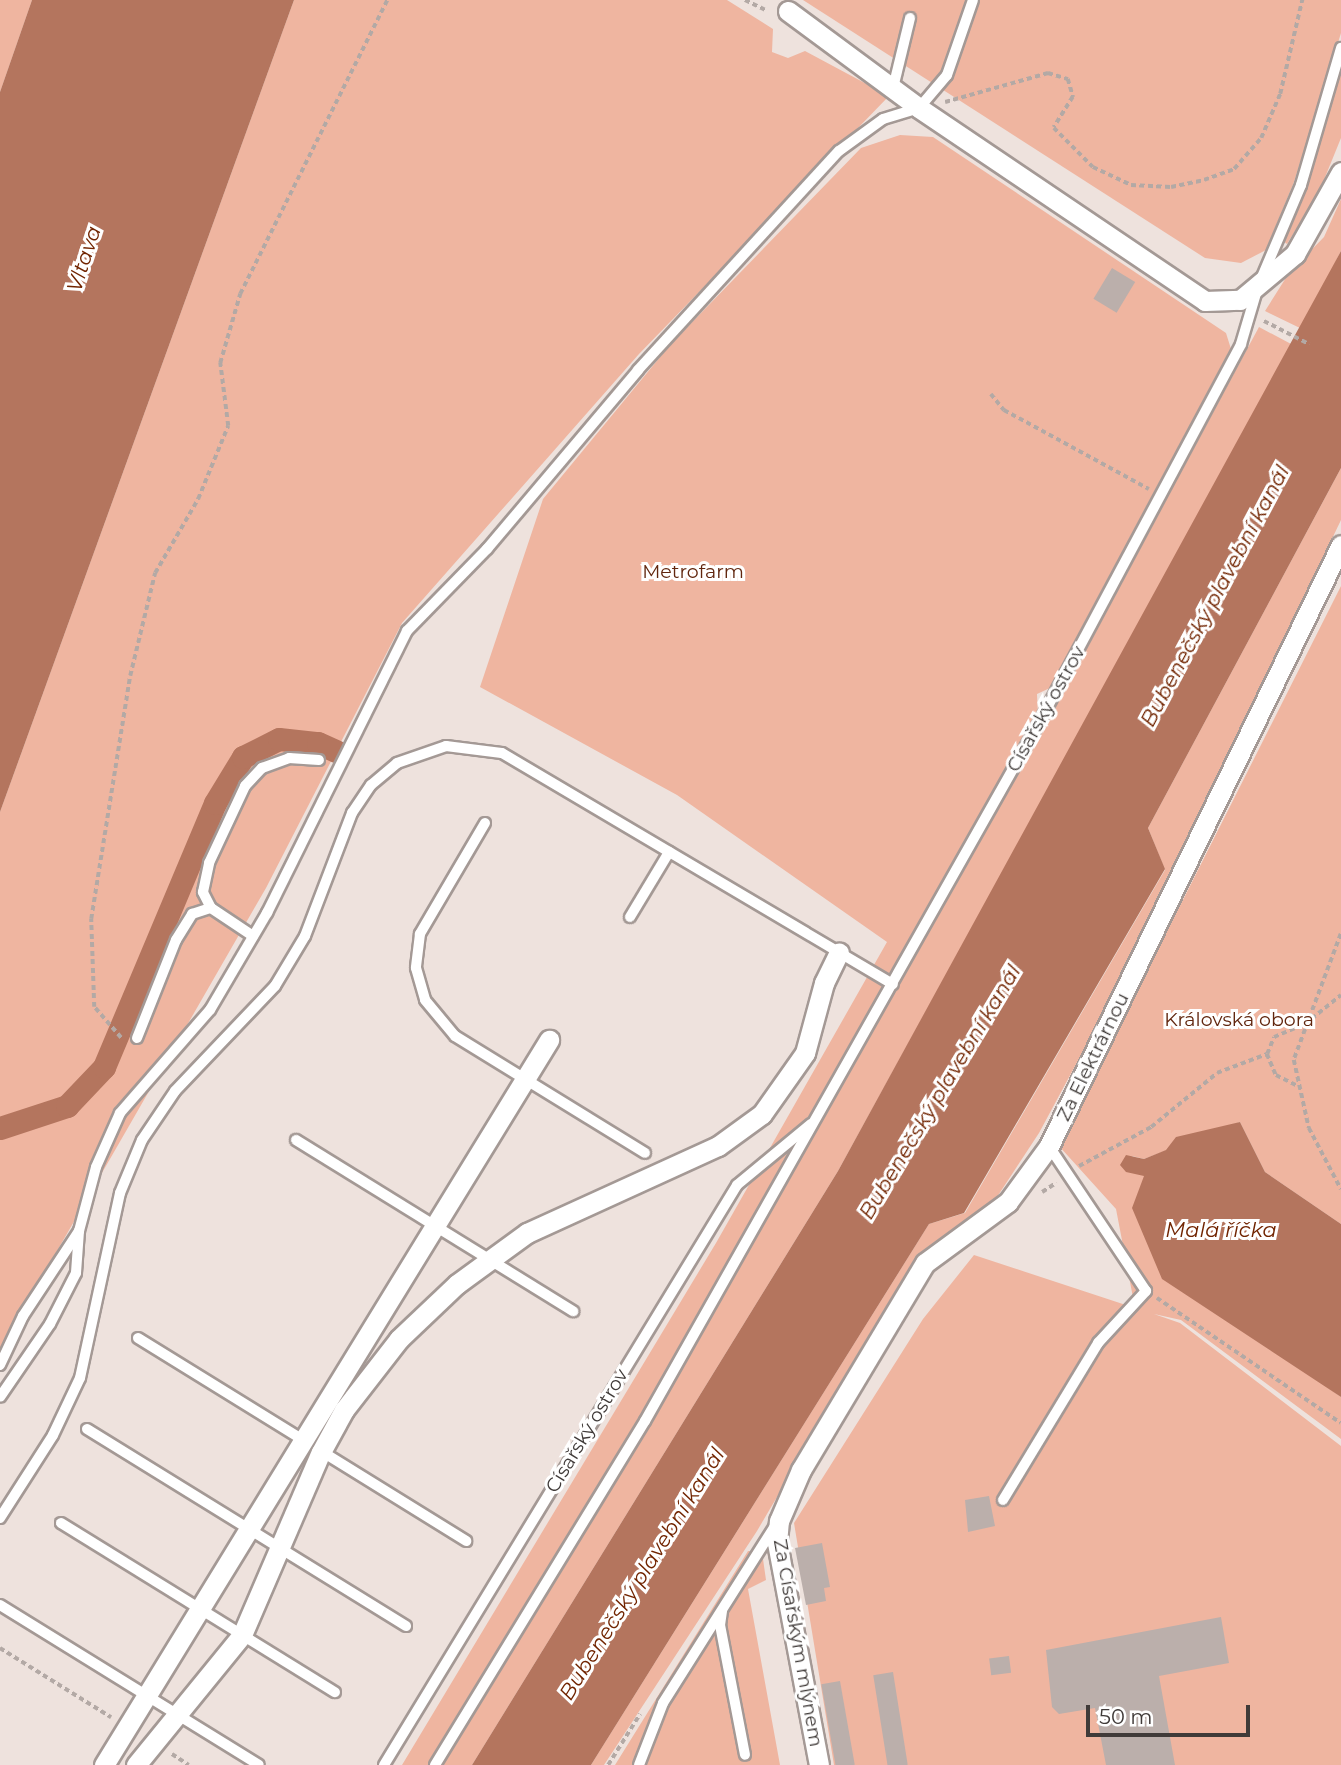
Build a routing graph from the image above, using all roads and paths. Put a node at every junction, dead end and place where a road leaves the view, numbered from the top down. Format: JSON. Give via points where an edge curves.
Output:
{"nodes":[{"id":1,"x":387,"y":0,"type":"edge"},
{"id":2,"x":745,"y":0,"type":"edge"},
{"id":3,"x":973,"y":0,"type":"edge"},
{"id":4,"x":1302,"y":0,"type":"edge"},
{"id":5,"x":785,"y":6,"type":"edge"},
{"id":6,"x":759,"y":7,"type":"dead end"},
{"id":7,"x":910,"y":18,"type":"dead end"},
{"id":8,"x":1341,"y":48,"type":"edge"},
{"id":9,"x":893,"y":89,"type":"junction"},
{"id":10,"x":919,"y":108,"type":"junction"},
{"id":11,"x":1341,"y":172,"type":"edge"},
{"id":12,"x":1257,"y":290,"type":"junction"},
{"id":13,"x":1282,"y":330,"type":"dead end"},
{"id":14,"x":1309,"y":344,"type":"dead end"},
{"id":15,"x":991,"y":394,"type":"dead end"},
{"id":16,"x":1163,"y":497,"type":"junction"},
{"id":17,"x":1341,"y":545,"type":"edge"},
{"id":18,"x":319,"y":760,"type":"dead end"},
{"id":19,"x":485,"y":823,"type":"dead end"},
{"id":20,"x":669,"y":852,"type":"junction"},
{"id":21,"x":211,"y":908,"type":"junction"},
{"id":22,"x":629,"y":916,"type":"dead end"},
{"id":23,"x":1341,"y":934,"type":"edge"},
{"id":24,"x":253,"y":936,"type":"junction"},
{"id":25,"x":839,"y":952,"type":"junction"},
{"id":26,"x":893,"y":985,"type":"junction"},
{"id":27,"x":1341,"y":995,"type":"edge"},
{"id":28,"x":105,"y":1021,"type":"dead end"},
{"id":29,"x":1305,"y":1024,"type":"junction"},
{"id":30,"x":136,"y":1038,"type":"dead end"},
{"id":31,"x":549,"y":1040,"type":"dead end"},
{"id":32,"x":1267,"y":1054,"type":"junction"},
{"id":33,"x":525,"y":1079,"type":"junction"},
{"id":34,"x":1298,"y":1086,"type":"junction"},
{"id":35,"x":817,"y":1119,"type":"junction"},
{"id":36,"x":296,"y":1140,"type":"dead end"},
{"id":37,"x":1049,"y":1146,"type":"junction"},
{"id":38,"x":645,"y":1153,"type":"dead end"},
{"id":39,"x":1072,"y":1173,"type":"junction"},
{"id":40,"x":1341,"y":1189,"type":"edge"},
{"id":41,"x":1007,"y":1202,"type":"junction"},
{"id":42,"x":434,"y":1225,"type":"junction"},
{"id":43,"x":79,"y":1231,"type":"junction"},
{"id":44,"x":488,"y":1259,"type":"junction"},
{"id":45,"x":1146,"y":1291,"type":"junction"},
{"id":46,"x":573,"y":1311,"type":"dead end"},
{"id":47,"x":138,"y":1338,"type":"dead end"},
{"id":48,"x":0,"y":1365,"type":"edge"},
{"id":49,"x":0,"y":1397,"type":"edge"},
{"id":50,"x":1341,"y":1423,"type":"edge"},
{"id":51,"x":88,"y":1429,"type":"dead end"},
{"id":52,"x":313,"y":1446,"type":"junction"},
{"id":53,"x":1003,"y":1500,"type":"dead end"},
{"id":54,"x":0,"y":1518,"type":"edge"},
{"id":55,"x":779,"y":1521,"type":"junction"},
{"id":56,"x":61,"y":1523,"type":"dead end"},
{"id":57,"x":250,"y":1530,"type":"junction"},
{"id":58,"x":466,"y":1541,"type":"dead end"},
{"id":59,"x":281,"y":1549,"type":"junction"},
{"id":60,"x":723,"y":1603,"type":"junction"},
{"id":61,"x":0,"y":1605,"type":"edge"},
{"id":62,"x":201,"y":1609,"type":"junction"},
{"id":63,"x":406,"y":1626,"type":"dead end"},
{"id":64,"x":242,"y":1634,"type":"junction"},
{"id":65,"x":0,"y":1648,"type":"edge"},
{"id":66,"x":335,"y":1692,"type":"dead end"},
{"id":67,"x":147,"y":1696,"type":"junction"},
{"id":68,"x":178,"y":1715,"type":"junction"},
{"id":69,"x":127,"y":1727,"type":"junction"},
{"id":70,"x":154,"y":1744,"type":"junction"},
{"id":71,"x":745,"y":1755,"type":"dead end"},
{"id":72,"x":104,"y":1765,"type":"edge"},
{"id":73,"x":136,"y":1765,"type":"edge"},
{"id":74,"x":189,"y":1765,"type":"edge"},
{"id":75,"x":259,"y":1765,"type":"edge"},
{"id":76,"x":384,"y":1765,"type":"edge"},
{"id":77,"x":435,"y":1765,"type":"edge"},
{"id":78,"x":639,"y":1765,"type":"edge"},
{"id":79,"x":819,"y":1765,"type":"edge"}],
"edges":[{"from":1,"to":28,"type":"path","via":[[240,294],[220,363],[228,426],[198,499],[155,573],[130,676],[91,919],[89,984],[94,1006]]},
{"from":2,"to":6,"type":"path"},
{"from":3,"to":10,"type":"lane","via":[[947,75]]},
{"from":4,"to":10,"type":"path","via":[[1280,93],[1261,138],[1234,169],[1204,180],[1171,187],[1131,185],[1093,167],[1054,128],[1073,97],[1068,79],[1048,73]]},
{"from":5,"to":9,"type":"street","name":"Císařský ostrov"},
{"from":7,"to":9,"type":"lane"},
{"from":8,"to":12,"type":"lane","via":[[1301,184]]},
{"from":9,"to":10,"type":"street","name":"Císařský ostrov"},
{"from":10,"to":12,"type":"street","name":"Císařský ostrov","via":[[1199,299],[1223,304]]},
{"from":10,"to":24,"type":"lane","via":[[883,119],[839,151],[638,370],[487,549],[407,631]]},
{"from":11,"to":12,"type":"street","name":"Císařský ostrov","via":[[1312,230]]},
{"from":12,"to":16,"type":"lane","name":"Císařský ostrov","via":[[1241,344]]},
{"from":13,"to":14,"type":"path"},
{"from":15,"to":16,"type":"path","via":[[1004,410]]},
{"from":16,"to":26,"type":"lane","name":"Císařský ostrov"},
{"from":17,"to":37,"type":"street","name":"Za Elektrárnou"},
{"from":18,"to":21,"type":"lane","via":[[289,758],[262,768],[245,786],[209,863],[203,892]]},
{"from":19,"to":33,"type":"lane","via":[[427,919],[416,968],[425,1000],[443,1026]]},
{"from":20,"to":22,"type":"lane"},
{"from":20,"to":25,"type":"lane"},
{"from":20,"to":54,"type":"lane","via":[[519,761],[484,748],[427,750],[397,764],[371,785],[352,813],[291,961],[259,1007],[175,1091],[142,1140],[120,1193],[80,1378],[53,1435]]},
{"from":21,"to":24,"type":"lane"},
{"from":21,"to":30,"type":"lane","via":[[192,914],[176,940]]},
{"from":23,"to":29,"type":"path"},
{"from":24,"to":43,"type":"lane","via":[[210,1010],[120,1113],[96,1167]]},
{"from":25,"to":26,"type":"lane"},
{"from":25,"to":44,"type":"street","via":[[824,983],[805,1053],[762,1114],[718,1146],[570,1209]]},
{"from":26,"to":35,"type":"lane","name":"Císařský ostrov"},
{"from":27,"to":29,"type":"path"},
{"from":29,"to":32,"type":"path","via":[[1275,1037]]},
{"from":29,"to":34,"type":"path","via":[[1294,1060]]},
{"from":31,"to":33,"type":"street"},
{"from":32,"to":34,"type":"path","via":[[1276,1075]]},
{"from":32,"to":39,"type":"path","via":[[1217,1073],[1151,1126]]},
{"from":33,"to":38,"type":"lane"},
{"from":33,"to":42,"type":"street"},
{"from":34,"to":40,"type":"path","via":[[1309,1128]]},
{"from":35,"to":76,"type":"lane","name":"Císařský ostrov","via":[[737,1185]]},
{"from":35,"to":77,"type":"lane","name":"Císařský ostrov","via":[[645,1421]]},
{"from":36,"to":42,"type":"lane"},
{"from":37,"to":39,"type":"lane"},
{"from":37,"to":41,"type":"street","name":"Za Elektrárnou"},
{"from":39,"to":41,"type":"path","via":[[1031,1199]]},
{"from":39,"to":45,"type":"lane"},
{"from":41,"to":55,"type":"street","name":"Za Elektrárnou","via":[[925,1263],[801,1470]]},
{"from":42,"to":44,"type":"lane"},
{"from":42,"to":52,"type":"street"},
{"from":43,"to":48,"type":"lane","via":[[23,1316]]},
{"from":43,"to":49,"type":"lane","via":[[76,1273],[50,1324]]},
{"from":44,"to":46,"type":"lane"},
{"from":44,"to":52,"type":"street","via":[[399,1339]]},
{"from":45,"to":50,"type":"path"},
{"from":45,"to":53,"type":"lane","via":[[1098,1343]]},
{"from":47,"to":52,"type":"lane"},
{"from":51,"to":57,"type":"lane"},
{"from":52,"to":57,"type":"street"},
{"from":52,"to":58,"type":"lane"},
{"from":52,"to":59,"type":"street"},
{"from":55,"to":60,"type":"lane"},
{"from":55,"to":79,"type":"street","name":"Za Císařským mlýnem","via":[[777,1543]]},
{"from":56,"to":62,"type":"lane"},
{"from":57,"to":59,"type":"lane"},
{"from":57,"to":62,"type":"street"},
{"from":59,"to":63,"type":"lane"},
{"from":59,"to":64,"type":"street"},
{"from":60,"to":71,"type":"lane","via":[[720,1625]]},
{"from":60,"to":78,"type":"lane","via":[[663,1703]]},
{"from":61,"to":67,"type":"lane"},
{"from":62,"to":64,"type":"lane"},
{"from":62,"to":67,"type":"street"},
{"from":64,"to":66,"type":"lane"},
{"from":64,"to":68,"type":"street"},
{"from":65,"to":69,"type":"path"},
{"from":67,"to":68,"type":"lane"},
{"from":67,"to":69,"type":"street"},
{"from":68,"to":70,"type":"street"},
{"from":68,"to":75,"type":"lane"},
{"from":69,"to":72,"type":"street"},
{"from":70,"to":73,"type":"street"},
{"from":70,"to":74,"type":"path"}]}
